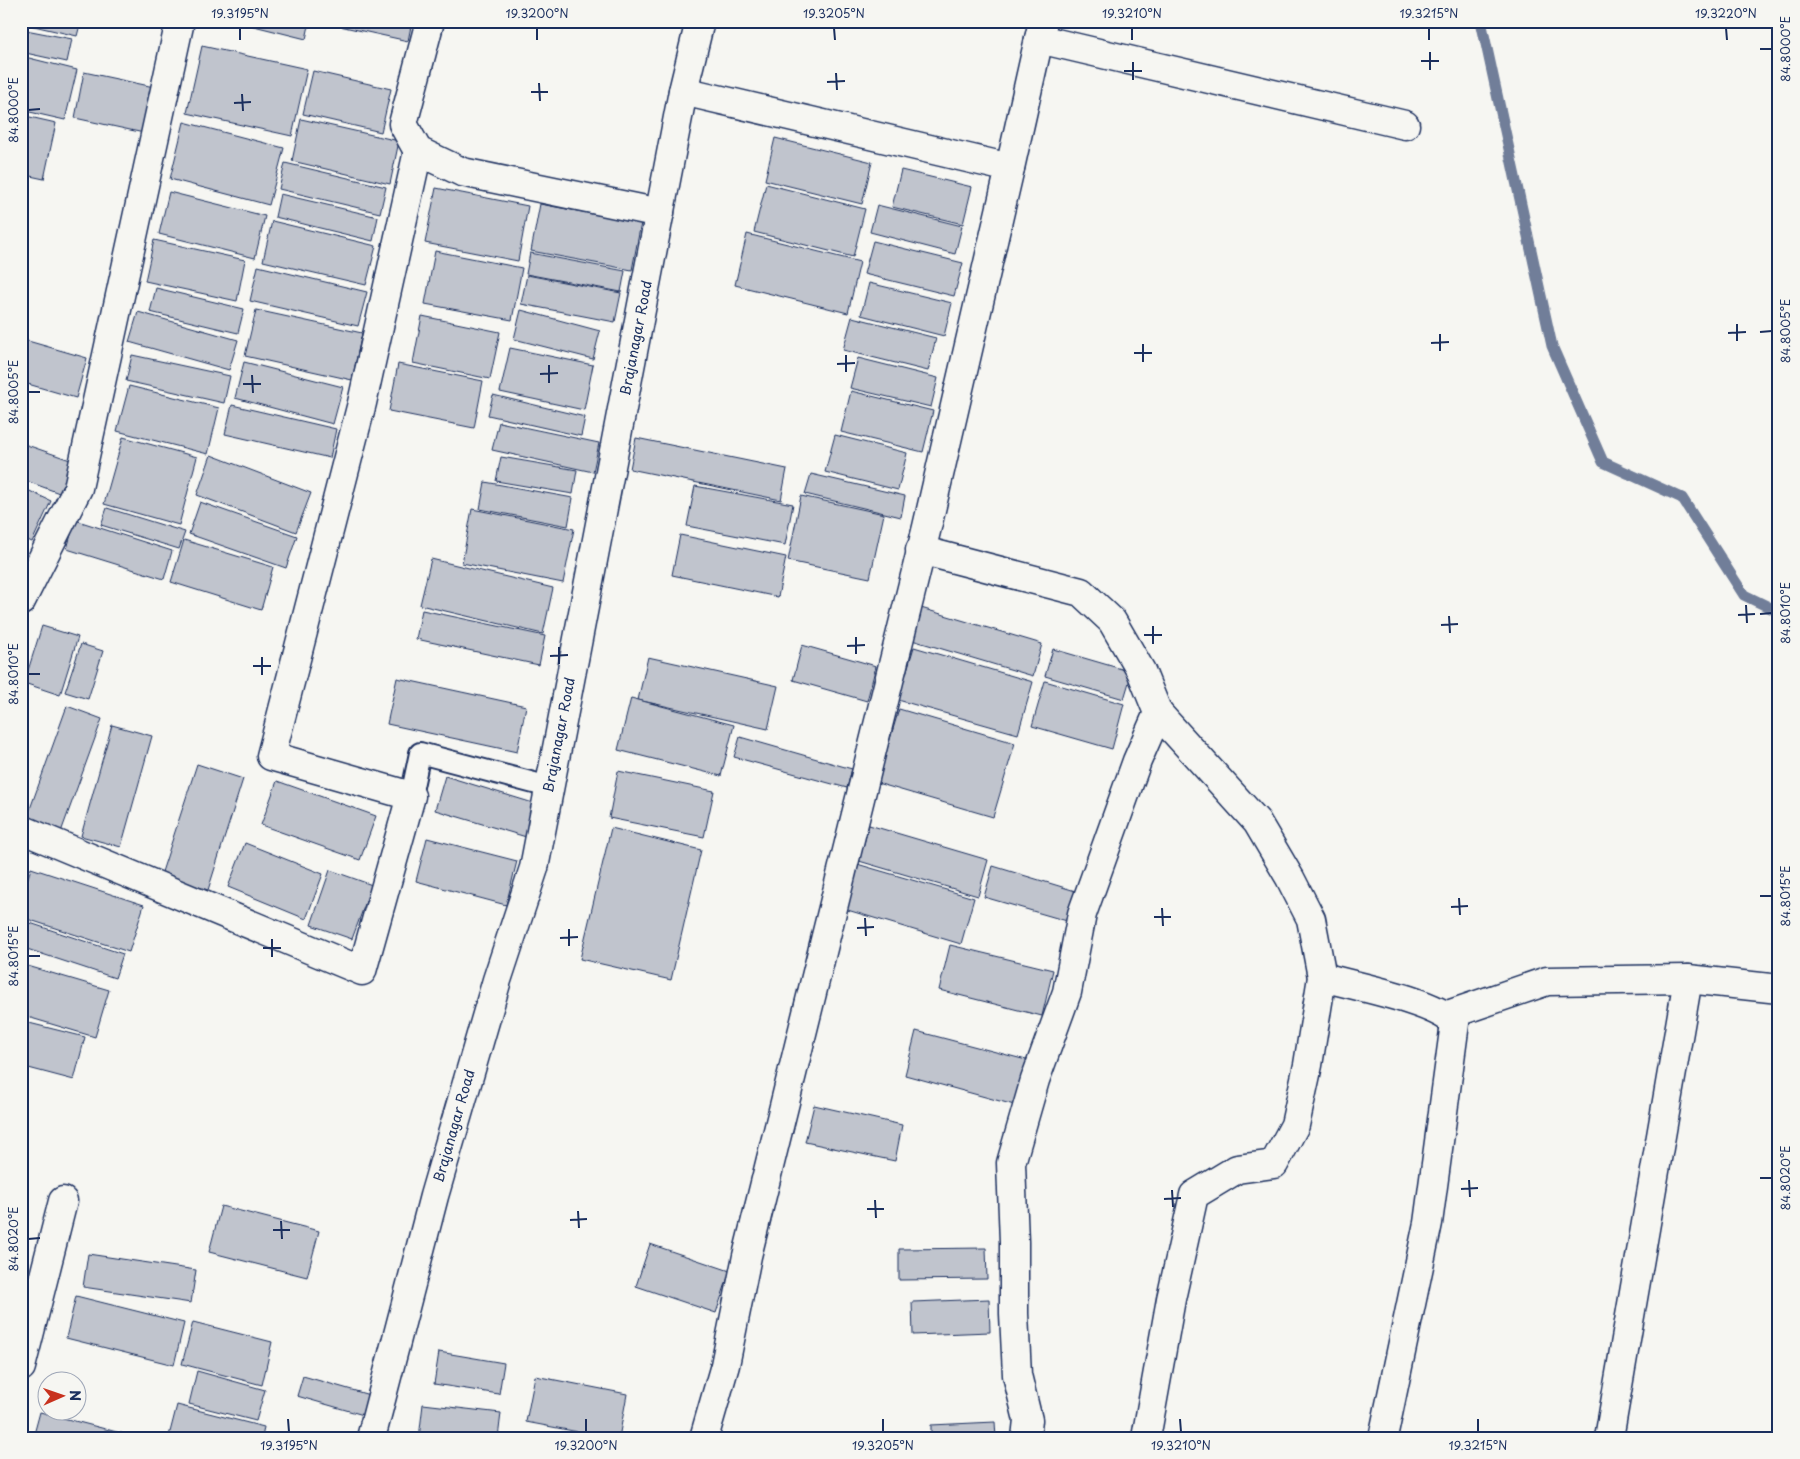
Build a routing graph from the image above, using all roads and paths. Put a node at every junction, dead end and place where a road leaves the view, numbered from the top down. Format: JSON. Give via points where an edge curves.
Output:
{"nodes":[{"id":1,"x":180,"y":21,"type":"edge"},
{"id":2,"x":430,"y":21,"type":"edge"},
{"id":3,"x":700,"y":21,"type":"edge"},
{"id":4,"x":1041,"y":30,"type":"edge"},
{"id":5,"x":683,"y":91,"type":"junction"},
{"id":6,"x":1405,"y":126,"type":"dead end"},
{"id":7,"x":418,"y":152,"type":"junction"},
{"id":8,"x":1010,"y":168,"type":"junction"},
{"id":9,"x":660,"y":213,"type":"junction"},
{"id":10,"x":920,"y":550,"type":"junction"},
{"id":11,"x":21,"y":601,"type":"edge"},
{"id":12,"x":1158,"y":713,"type":"junction"},
{"id":13,"x":549,"y":787,"type":"junction"},
{"id":14,"x":411,"y":796,"type":"junction"},
{"id":15,"x":21,"y":829,"type":"edge"},
{"id":16,"x":1322,"y":977,"type":"junction"},
{"id":17,"x":1688,"y":979,"type":"junction"},
{"id":18,"x":1779,"y":989,"type":"edge"},
{"id":19,"x":1448,"y":1015,"type":"junction"},
{"id":20,"x":62,"y":1201,"type":"dead end"},
{"id":21,"x":21,"y":1367,"type":"edge"},
{"id":22,"x":371,"y":1438,"type":"edge"},
{"id":23,"x":704,"y":1438,"type":"edge"},
{"id":24,"x":1026,"y":1438,"type":"edge"},
{"id":25,"x":1146,"y":1438,"type":"edge"},
{"id":26,"x":1383,"y":1438,"type":"edge"},
{"id":27,"x":1609,"y":1438,"type":"edge"}],
"edges":[{"from":1,"to":11,"type":"street","via":[[78,488]]},
{"from":2,"to":7,"type":"street","via":[[403,124]]},
{"from":3,"to":5,"type":"street","name":"Brajanagar Road"},
{"from":4,"to":6,"type":"street"},
{"from":4,"to":8,"type":"street"},
{"from":5,"to":8,"type":"street"},
{"from":5,"to":9,"type":"street","name":"Brajanagar Road"},
{"from":7,"to":9,"type":"street","via":[[462,172]]},
{"from":7,"to":14,"type":"street","via":[[362,403],[270,756]]},
{"from":8,"to":10,"type":"street"},
{"from":9,"to":13,"type":"street","name":"Brajanagar Road"},
{"from":10,"to":12,"type":"street","via":[[1081,592],[1112,620],[1141,671]]},
{"from":10,"to":23,"type":"street","via":[[747,1256],[725,1365]]},
{"from":12,"to":16,"type":"street","via":[[1257,822],[1311,919]]},
{"from":12,"to":24,"type":"street","via":[[1137,761],[1082,914],[1067,992],[1035,1080],[1011,1163],[1015,1340],[1017,1375],[1028,1420]]},
{"from":13,"to":14,"type":"lane","via":[[420,753]]},
{"from":13,"to":22,"type":"street","name":"Brajanagar Road","via":[[534,868],[497,980],[439,1178]]},
{"from":14,"to":15,"type":"street","via":[[362,971]]},
{"from":16,"to":19,"type":"street","via":[[1414,1002]]},
{"from":16,"to":25,"type":"street","via":[[1295,1125],[1274,1164],[1238,1169],[1194,1195]]},
{"from":17,"to":18,"type":"street"},
{"from":17,"to":19,"type":"street","via":[[1547,981]]},
{"from":17,"to":27,"type":"street"},
{"from":19,"to":26,"type":"street","via":[[1455,1023],[1428,1222]]},
{"from":20,"to":21,"type":"street"}]}
